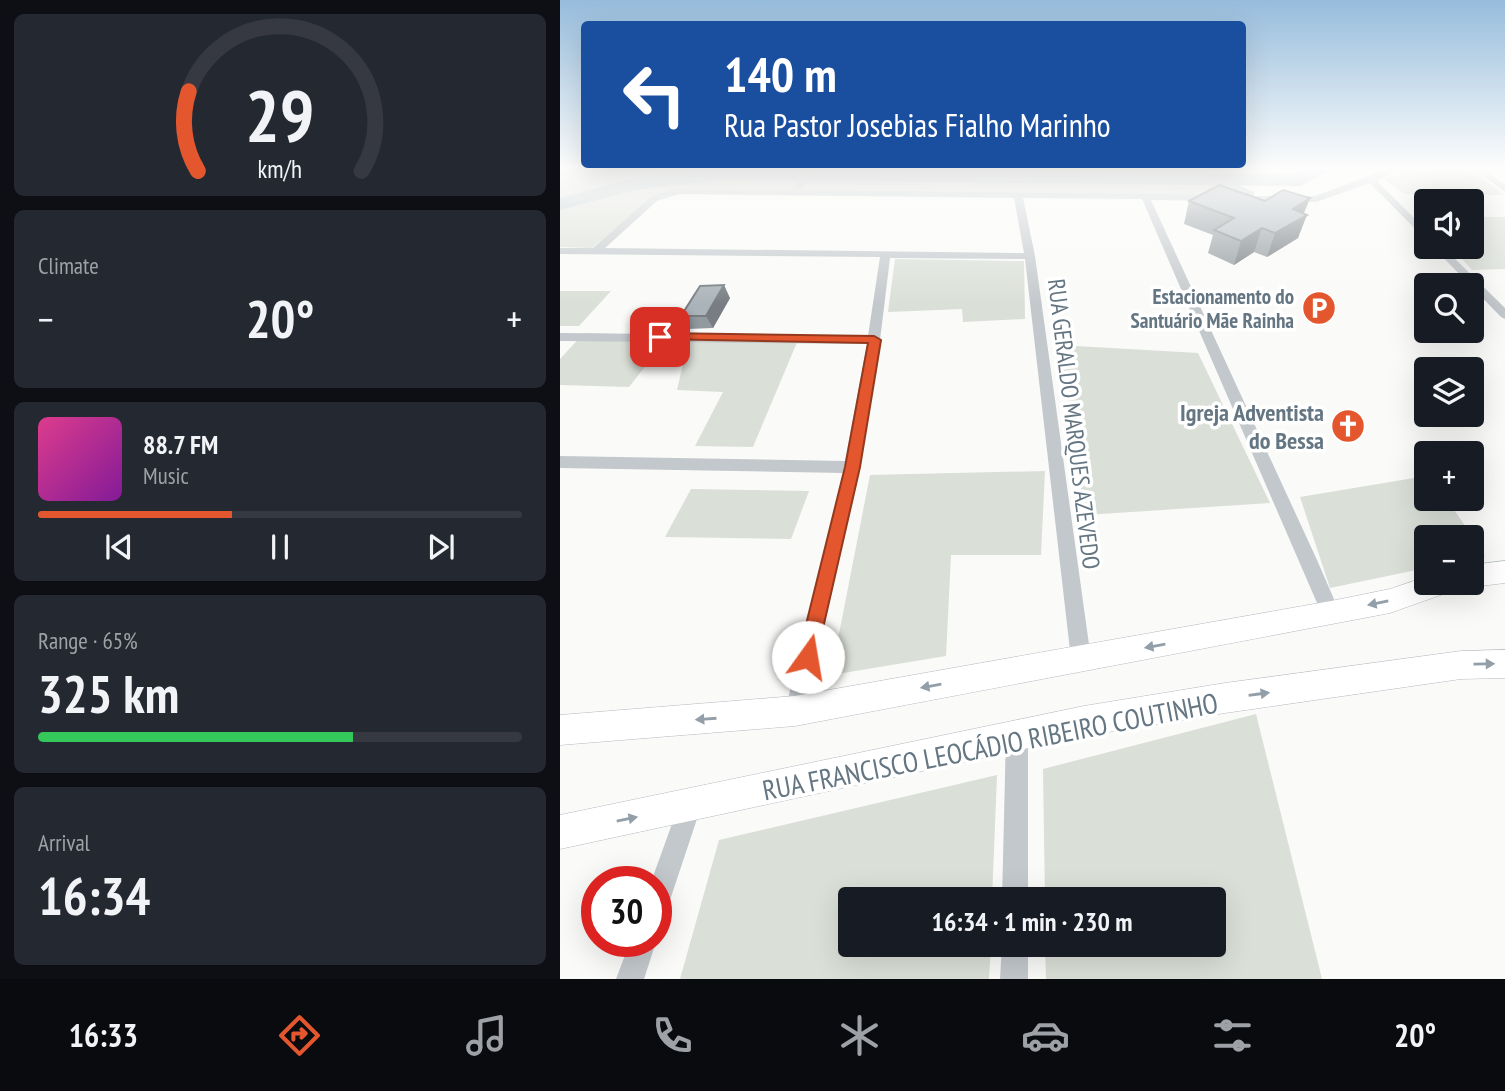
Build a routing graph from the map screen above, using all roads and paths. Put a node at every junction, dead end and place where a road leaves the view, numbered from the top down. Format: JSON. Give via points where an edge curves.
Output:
{"nodes":[{"id":1,"x":639,"y":214,"type":"edge"},
{"id":2,"x":1022,"y":214,"type":"edge"},
{"id":3,"x":1153,"y":214,"type":"edge"},
{"id":4,"x":560,"y":251,"type":"edge"},
{"id":5,"x":596,"y":251,"type":"junction"},
{"id":6,"x":885,"y":255,"type":"junction"},
{"id":7,"x":1030,"y":256,"type":"junction"},
{"id":8,"x":1450,"y":259,"type":"edge"},
{"id":9,"x":1505,"y":315,"type":"edge"},
{"id":10,"x":560,"y":337,"type":"edge"},
{"id":11,"x":874,"y":340,"type":"junction"},
{"id":12,"x":560,"y":462,"type":"edge"},
{"id":13,"x":852,"y":467,"type":"junction"},
{"id":14,"x":1505,"y":572,"type":"edge"},
{"id":15,"x":1484,"y":575,"type":"edge"},
{"id":16,"x":1414,"y":593,"type":"edge"},
{"id":17,"x":1331,"y":613,"type":"junction"},
{"id":18,"x":1081,"y":659,"type":"junction"},
{"id":19,"x":1505,"y":664,"type":"edge"},
{"id":20,"x":795,"y":711,"type":"junction"},
{"id":21,"x":560,"y":730,"type":"edge"},
{"id":22,"x":1017,"y":734,"type":"junction"},
{"id":23,"x":689,"y":807,"type":"junction"},
{"id":24,"x":560,"y":832,"type":"edge"},
{"id":25,"x":669,"y":866,"type":"edge"},
{"id":26,"x":1015,"y":887,"type":"edge"},
{"id":27,"x":638,"y":957,"type":"edge"},
{"id":28,"x":1015,"y":957,"type":"edge"},
{"id":29,"x":630,"y":979,"type":"edge"},
{"id":30,"x":1014,"y":979,"type":"edge"}],
"edges":[{"from":1,"to":5,"type":"street"},
{"from":2,"to":7,"type":"street","name":"RUA GERALDO MARQUES AZEVEDO"},
{"from":3,"to":17,"type":"street"},
{"from":4,"to":5,"type":"street"},
{"from":5,"to":6,"type":"street"},
{"from":6,"to":7,"type":"street"},
{"from":6,"to":11,"type":"street"},
{"from":7,"to":18,"type":"street","name":"RUA GERALDO MARQUES AZEVEDO"},
{"from":8,"to":9,"type":"street"},
{"from":10,"to":11,"type":"street"},
{"from":11,"to":13,"type":"street"},
{"from":12,"to":13,"type":"street"},
{"from":13,"to":20,"type":"street"},
{"from":14,"to":15,"type":"main road"},
{"from":16,"to":17,"type":"main road","one_way":true},
{"from":17,"to":18,"type":"main road","one_way":true},
{"from":18,"to":20,"type":"main road","one_way":true},
{"from":22,"to":19,"type":"main road","name":"RUA FRANCISCO LEOCÁDIO RIBEIRO COUTINHO","one_way":true,"via":[[1161,707],[1461,665]]},
{"from":20,"to":21,"type":"main road","one_way":true},
{"from":22,"to":23,"type":"main road","name":"RUA FRANCISCO LEOCÁDIO RIBEIRO COUTINHO"},
{"from":22,"to":26,"type":"street"},
{"from":24,"to":23,"type":"main road","name":"RUA FRANCISCO LEOCÁDIO RIBEIRO COUTINHO","one_way":true},
{"from":23,"to":25,"type":"street"},
{"from":27,"to":29,"type":"street"},
{"from":28,"to":30,"type":"street"}]}
